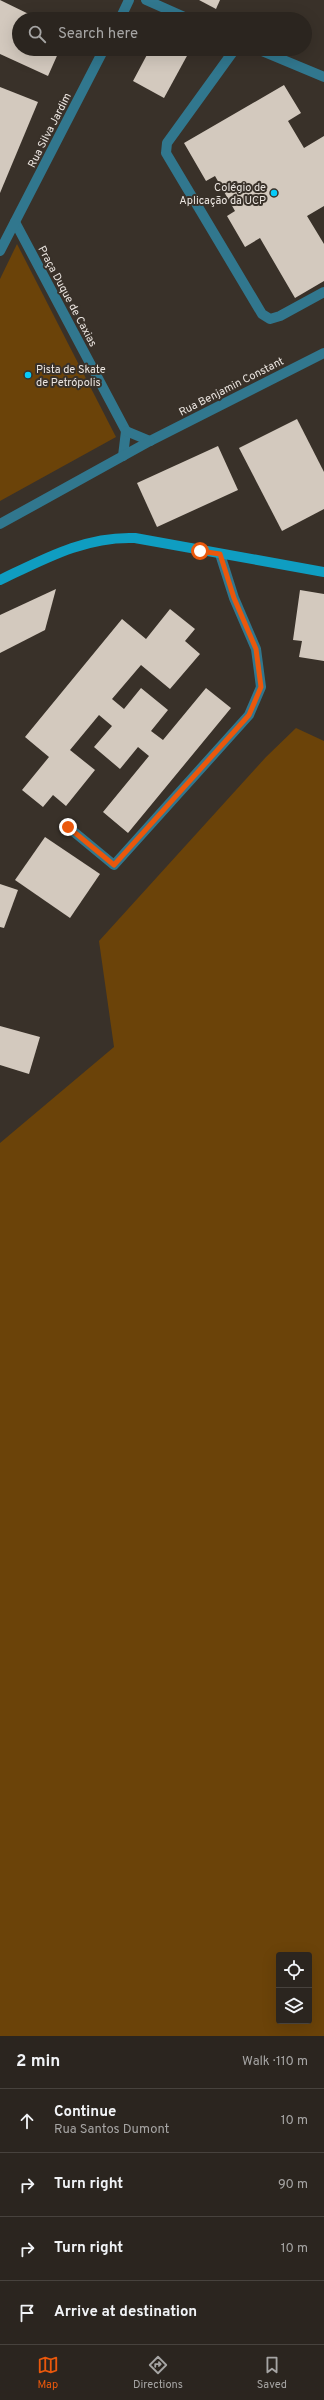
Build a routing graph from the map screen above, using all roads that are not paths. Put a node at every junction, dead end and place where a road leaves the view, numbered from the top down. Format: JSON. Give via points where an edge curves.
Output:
{"nodes":[{"id":1,"x":129,"y":0,"type":"edge"},
{"id":2,"x":146,"y":0,"type":"edge"},
{"id":3,"x":123,"y":12,"type":"edge"},
{"id":4,"x":173,"y":12,"type":"edge"},
{"id":5,"x":100,"y":56,"type":"edge"},
{"id":6,"x":230,"y":56,"type":"edge"},
{"id":7,"x":274,"y":56,"type":"edge"},
{"id":8,"x":324,"y":77,"type":"edge"},
{"id":9,"x":15,"y":222,"type":"junction"},
{"id":10,"x":0,"y":251,"type":"edge"},
{"id":11,"x":324,"y":292,"type":"edge"},
{"id":12,"x":324,"y":353,"type":"edge"},
{"id":13,"x":126,"y":431,"type":"junction"},
{"id":14,"x":150,"y":441,"type":"junction"},
{"id":15,"x":123,"y":456,"type":"junction"},
{"id":16,"x":0,"y":524,"type":"edge"},
{"id":17,"x":220,"y":554,"type":"junction"},
{"id":18,"x":324,"y":572,"type":"edge"},
{"id":19,"x":0,"y":580,"type":"edge"},
{"id":20,"x":68,"y":827,"type":"dead end"}],
"edges":[{"from":1,"to":3,"type":"street"},
{"from":2,"to":4,"type":"street"},
{"from":5,"to":9,"type":"street","name":"Rua Silva Jardim"},
{"from":6,"to":11,"type":"street","via":[[167,143],[166,153],[262,314],[270,319],[280,316]]},
{"from":7,"to":8,"type":"street"},
{"from":9,"to":10,"type":"street"},
{"from":9,"to":13,"type":"street","name":"Praça Duque de Caxias"},
{"from":12,"to":14,"type":"street","name":"Rua Benjamin Constant"},
{"from":13,"to":14,"type":"street"},
{"from":13,"to":15,"type":"street"},
{"from":14,"to":15,"type":"street"},
{"from":15,"to":16,"type":"street"},
{"from":17,"to":18,"type":"main road"},
{"from":17,"to":19,"type":"main road","via":[[135,538],[112,537],[84,543]]},
{"from":17,"to":20,"type":"street","via":[[234,598],[256,649],[261,687],[249,715],[114,865]]}]}
